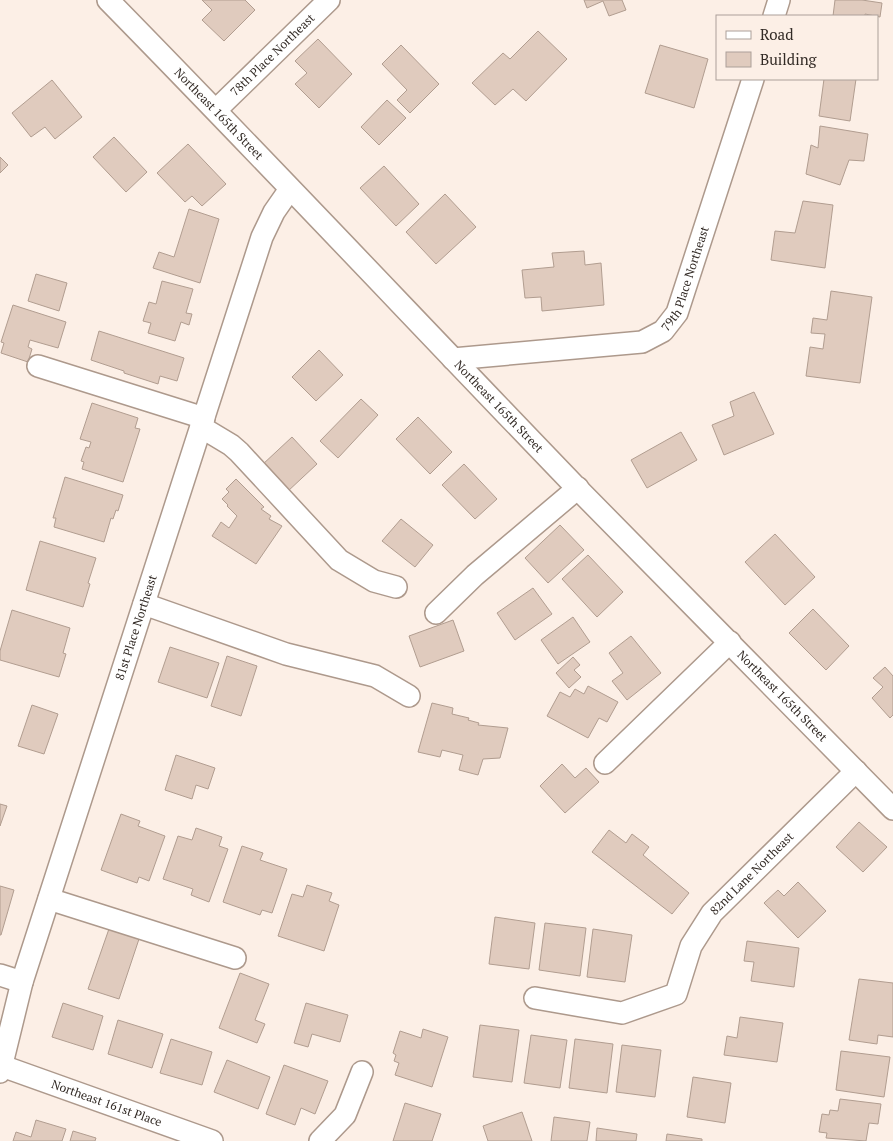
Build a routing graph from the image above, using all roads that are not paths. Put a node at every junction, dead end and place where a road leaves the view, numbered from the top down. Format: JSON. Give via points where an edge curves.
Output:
{"nodes":[{"id":1,"x":108,"y":0,"type":"edge"},
{"id":2,"x":329,"y":0,"type":"edge"},
{"id":3,"x":779,"y":0,"type":"edge"},
{"id":4,"x":774,"y":15,"type":"edge"},
{"id":5,"x":753,"y":80,"type":"edge"},
{"id":6,"x":216,"y":110,"type":"junction"},
{"id":7,"x":290,"y":189,"type":"junction"},
{"id":8,"x":453,"y":358,"type":"junction"},
{"id":9,"x":38,"y":366,"type":"dead end"},
{"id":10,"x":202,"y":423,"type":"junction"},
{"id":11,"x":578,"y":488,"type":"junction"},
{"id":12,"x":396,"y":587,"type":"dead end"},
{"id":13,"x":144,"y":604,"type":"junction"},
{"id":14,"x":436,"y":613,"type":"dead end"},
{"id":15,"x":730,"y":642,"type":"junction"},
{"id":16,"x":409,"y":696,"type":"dead end"},
{"id":17,"x":604,"y":763,"type":"dead end"},
{"id":18,"x":856,"y":771,"type":"junction"},
{"id":19,"x":893,"y":809,"type":"edge"},
{"id":20,"x":49,"y":899,"type":"junction"},
{"id":21,"x":235,"y":958,"type":"dead end"},
{"id":22,"x":0,"y":974,"type":"edge"},
{"id":23,"x":22,"y":982,"type":"junction"},
{"id":24,"x":536,"y":998,"type":"dead end"},
{"id":25,"x":1,"y":1069,"type":"edge"},
{"id":26,"x":362,"y":1072,"type":"dead end"},
{"id":27,"x":212,"y":1141,"type":"edge"},
{"id":28,"x":320,"y":1141,"type":"edge"}],
"edges":[{"from":1,"to":6,"type":"street","name":"Northeast 165th Street"},
{"from":2,"to":6,"type":"street","name":"78th Place Northeast"},
{"from":3,"to":4,"type":"street"},
{"from":5,"to":8,"type":"street","name":"79th Place Northeast","via":[[677,314],[663,331],[642,342]]},
{"from":6,"to":7,"type":"street","name":"Northeast 165th Street"},
{"from":7,"to":8,"type":"street","name":"Northeast 165th Street"},
{"from":7,"to":10,"type":"street","name":"81st Place Northeast","via":[[262,237]]},
{"from":8,"to":11,"type":"street","name":"Northeast 165th Street"},
{"from":9,"to":10,"type":"street"},
{"from":10,"to":12,"type":"street","via":[[239,452],[339,560],[374,581]]},
{"from":10,"to":13,"type":"street","name":"81st Place Northeast"},
{"from":11,"to":14,"type":"street"},
{"from":11,"to":15,"type":"street","name":"Northeast 165th Street"},
{"from":13,"to":16,"type":"street","via":[[286,654],[376,676]]},
{"from":13,"to":20,"type":"street","name":"81st Place Northeast"},
{"from":15,"to":17,"type":"street"},
{"from":15,"to":18,"type":"street","name":"Northeast 165th Street"},
{"from":18,"to":19,"type":"street","name":"Northeast 165th Street"},
{"from":18,"to":24,"type":"street","name":"82nd Lane Northeast","via":[[712,913],[691,946],[676,994],[622,1013]]},
{"from":20,"to":21,"type":"street"},
{"from":20,"to":23,"type":"street","name":"81st Place Northeast"},
{"from":22,"to":23,"type":"street"},
{"from":23,"to":25,"type":"street","name":"81st Place Northeast"},
{"from":25,"to":27,"type":"street","name":"Northeast 161st Place"},
{"from":26,"to":28,"type":"street","via":[[345,1115]]}]}
